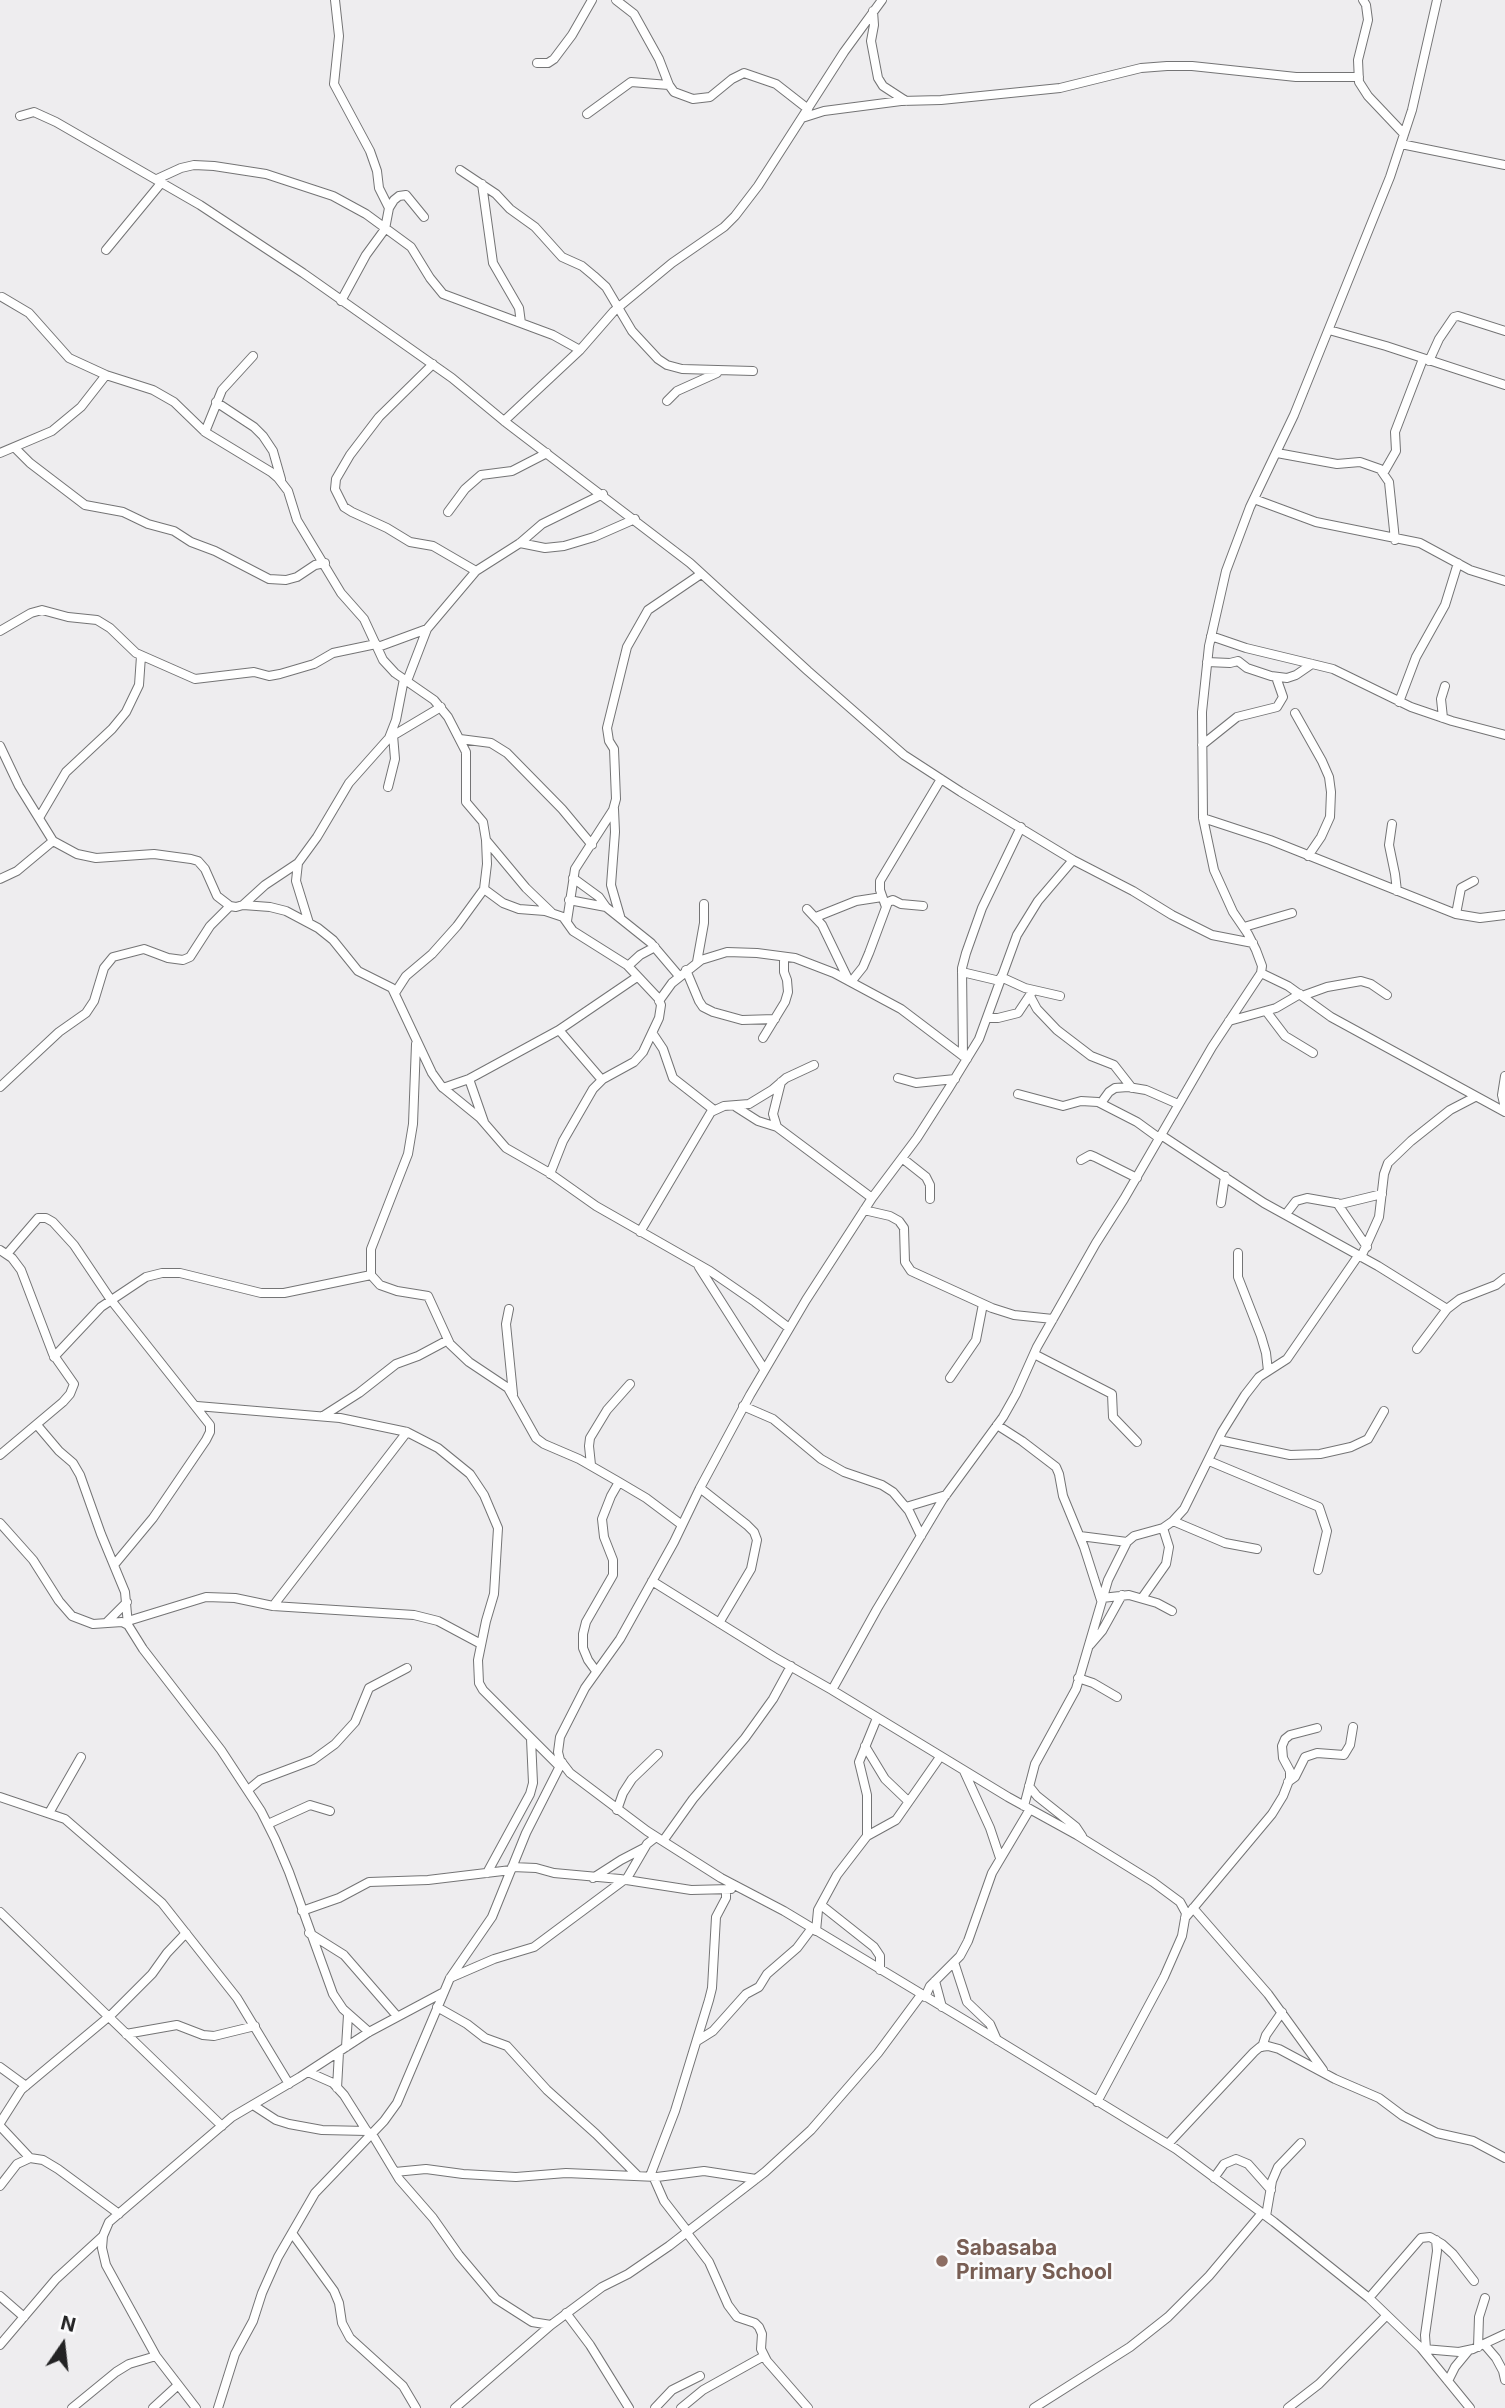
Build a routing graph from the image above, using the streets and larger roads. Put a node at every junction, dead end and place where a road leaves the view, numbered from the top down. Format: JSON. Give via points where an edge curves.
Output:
{"nodes":[{"id":1,"x":326,"y":0,"type":"edge"},
{"id":2,"x":335,"y":0,"type":"edge"},
{"id":3,"x":592,"y":0,"type":"edge"},
{"id":4,"x":616,"y":0,"type":"edge"},
{"id":5,"x":881,"y":0,"type":"edge"},
{"id":6,"x":1363,"y":0,"type":"edge"},
{"id":7,"x":1437,"y":0,"type":"edge"},
{"id":8,"x":336,"y":11,"type":"junction"},
{"id":9,"x":873,"y":12,"type":"junction"},
{"id":10,"x":537,"y":63,"type":"dead end"},
{"id":11,"x":1359,"y":77,"type":"junction"},
{"id":12,"x":669,"y":85,"type":"junction"},
{"id":13,"x":906,"y":101,"type":"junction"},
{"id":14,"x":808,"y":109,"type":"junction"},
{"id":15,"x":587,"y":114,"type":"dead end"},
{"id":16,"x":20,"y":116,"type":"dead end"},
{"id":17,"x":802,"y":118,"type":"junction"},
{"id":18,"x":1404,"y":134,"type":"junction"},
{"id":19,"x":1401,"y":144,"type":"junction"},
{"id":20,"x":1505,"y":165,"type":"edge"},
{"id":21,"x":460,"y":170,"type":"dead end"},
{"id":22,"x":160,"y":181,"type":"junction"},
{"id":23,"x":482,"y":184,"type":"junction"},
{"id":24,"x":389,"y":208,"type":"junction"},
{"id":25,"x":424,"y":217,"type":"dead end"},
{"id":26,"x":386,"y":229,"type":"junction"},
{"id":27,"x":106,"y":250,"type":"dead end"},
{"id":28,"x":2,"y":297,"type":"dead end"},
{"id":29,"x":341,"y":301,"type":"junction"},
{"id":30,"x":618,"y":308,"type":"junction"},
{"id":31,"x":521,"y":323,"type":"junction"},
{"id":32,"x":1329,"y":330,"type":"junction"},
{"id":33,"x":1505,"y":331,"type":"edge"},
{"id":34,"x":580,"y":350,"type":"junction"},
{"id":35,"x":253,"y":356,"type":"dead end"},
{"id":36,"x":1426,"y":360,"type":"junction"},
{"id":37,"x":433,"y":364,"type":"junction"},
{"id":38,"x":753,"y":371,"type":"dead end"},
{"id":39,"x":720,"y":372,"type":"junction"},
{"id":40,"x":106,"y":375,"type":"junction"},
{"id":41,"x":1505,"y":385,"type":"edge"},
{"id":42,"x":667,"y":401,"type":"dead end"},
{"id":43,"x":216,"y":402,"type":"junction"},
{"id":44,"x":504,"y":421,"type":"junction"},
{"id":45,"x":205,"y":432,"type":"junction"},
{"id":46,"x":15,"y":447,"type":"junction"},
{"id":47,"x":0,"y":453,"type":"edge"},
{"id":48,"x":547,"y":453,"type":"junction"},
{"id":49,"x":1276,"y":453,"type":"junction"},
{"id":50,"x":1384,"y":472,"type":"junction"},
{"id":51,"x":284,"y":485,"type":"junction"},
{"id":52,"x":603,"y":495,"type":"junction"},
{"id":53,"x":1254,"y":499,"type":"junction"},
{"id":54,"x":448,"y":512,"type":"dead end"},
{"id":55,"x":635,"y":519,"type":"junction"},
{"id":56,"x":1395,"y":540,"type":"junction"},
{"id":57,"x":520,"y":543,"type":"junction"},
{"id":58,"x":325,"y":563,"type":"junction"},
{"id":59,"x":1458,"y":563,"type":"junction"},
{"id":60,"x":476,"y":571,"type":"junction"},
{"id":61,"x":701,"y":574,"type":"junction"},
{"id":62,"x":1505,"y":580,"type":"edge"},
{"id":63,"x":427,"y":629,"type":"junction"},
{"id":64,"x":0,"y":631,"type":"edge"},
{"id":65,"x":1211,"y":636,"type":"junction"},
{"id":66,"x":377,"y":645,"type":"junction"},
{"id":67,"x":141,"y":656,"type":"junction"},
{"id":68,"x":1207,"y":662,"type":"junction"},
{"id":69,"x":1312,"y":664,"type":"junction"},
{"id":70,"x":1276,"y":677,"type":"junction"},
{"id":71,"x":405,"y":680,"type":"junction"},
{"id":72,"x":1445,"y":686,"type":"dead end"},
{"id":73,"x":1399,"y":702,"type":"junction"},
{"id":74,"x":440,"y":707,"type":"junction"},
{"id":75,"x":1295,"y":712,"type":"dead end"},
{"id":76,"x":1443,"y":718,"type":"junction"},
{"id":77,"x":1505,"y":735,"type":"edge"},
{"id":78,"x":391,"y":737,"type":"junction"},
{"id":79,"x":460,"y":739,"type":"junction"},
{"id":80,"x":1202,"y":745,"type":"junction"},
{"id":81,"x":0,"y":746,"type":"edge"},
{"id":82,"x":941,"y":779,"type":"junction"},
{"id":83,"x":388,"y":787,"type":"dead end"},
{"id":84,"x":614,"y":809,"type":"junction"},
{"id":85,"x":39,"y":818,"type":"junction"},
{"id":86,"x":1203,"y":818,"type":"junction"},
{"id":87,"x":1392,"y":824,"type":"dead end"},
{"id":88,"x":1021,"y":827,"type":"junction"},
{"id":89,"x":486,"y":840,"type":"junction"},
{"id":90,"x":53,"y":841,"type":"junction"},
{"id":91,"x":592,"y":845,"type":"junction"},
{"id":92,"x":1308,"y":856,"type":"junction"},
{"id":93,"x":1073,"y":860,"type":"junction"},
{"id":94,"x":298,"y":863,"type":"junction"},
{"id":95,"x":0,"y":878,"type":"edge"},
{"id":96,"x":573,"y":878,"type":"junction"},
{"id":97,"x":1474,"y":881,"type":"dead end"},
{"id":98,"x":484,"y":889,"type":"junction"},
{"id":99,"x":1396,"y":891,"type":"junction"},
{"id":100,"x":882,"y":897,"type":"junction"},
{"id":101,"x":569,"y":900,"type":"junction"},
{"id":102,"x":704,"y":904,"type":"dead end"},
{"id":103,"x":243,"y":905,"type":"junction"},
{"id":104,"x":230,"y":906,"type":"junction"},
{"id":105,"x":923,"y":906,"type":"dead end"},
{"id":106,"x":606,"y":907,"type":"junction"},
{"id":107,"x":886,"y":907,"type":"junction"},
{"id":108,"x":807,"y":909,"type":"dead end"},
{"id":109,"x":551,"y":912,"type":"junction"},
{"id":110,"x":1292,"y":913,"type":"dead end"},
{"id":111,"x":1456,"y":914,"type":"junction"},
{"id":112,"x":1505,"y":915,"type":"edge"},
{"id":113,"x":620,"y":916,"type":"junction"},
{"id":114,"x":816,"y":917,"type":"junction"},
{"id":115,"x":567,"y":921,"type":"junction"},
{"id":116,"x":309,"y":923,"type":"junction"},
{"id":117,"x":1244,"y":927,"type":"junction"},
{"id":118,"x":1252,"y":943,"type":"junction"},
{"id":119,"x":655,"y":947,"type":"junction"},
{"id":120,"x":784,"y":957,"type":"junction"},
{"id":121,"x":697,"y":962,"type":"junction"},
{"id":122,"x":628,"y":966,"type":"junction"},
{"id":123,"x":687,"y":970,"type":"junction"},
{"id":124,"x":962,"y":972,"type":"junction"},
{"id":125,"x":1261,"y":974,"type":"junction"},
{"id":126,"x":679,"y":976,"type":"junction"},
{"id":127,"x":637,"y":977,"type":"junction"},
{"id":128,"x":1000,"y":979,"type":"junction"},
{"id":129,"x":850,"y":981,"type":"junction"},
{"id":130,"x":396,"y":993,"type":"junction"},
{"id":131,"x":1032,"y":993,"type":"junction"},
{"id":132,"x":1301,"y":995,"type":"junction"},
{"id":133,"x":1387,"y":995,"type":"dead end"},
{"id":134,"x":1060,"y":996,"type":"dead end"},
{"id":135,"x":659,"y":1001,"type":"junction"},
{"id":136,"x":1266,"y":1011,"type":"junction"},
{"id":137,"x":988,"y":1018,"type":"junction"},
{"id":138,"x":775,"y":1019,"type":"junction"},
{"id":139,"x":1229,"y":1021,"type":"junction"},
{"id":140,"x":559,"y":1030,"type":"junction"},
{"id":141,"x":653,"y":1034,"type":"junction"},
{"id":142,"x":763,"y":1038,"type":"dead end"},
{"id":143,"x":416,"y":1041,"type":"junction"},
{"id":144,"x":1313,"y":1053,"type":"dead end"},
{"id":145,"x":965,"y":1058,"type":"junction"},
{"id":146,"x":814,"y":1065,"type":"dead end"},
{"id":147,"x":1505,"y":1076,"type":"edge"},
{"id":148,"x":898,"y":1078,"type":"dead end"},
{"id":149,"x":469,"y":1079,"type":"junction"},
{"id":150,"x":955,"y":1079,"type":"junction"},
{"id":151,"x":602,"y":1080,"type":"junction"},
{"id":152,"x":781,"y":1082,"type":"junction"},
{"id":153,"x":0,"y":1087,"type":"edge"},
{"id":154,"x":443,"y":1088,"type":"junction"},
{"id":155,"x":1132,"y":1088,"type":"junction"},
{"id":156,"x":1018,"y":1094,"type":"dead end"},
{"id":157,"x":1475,"y":1097,"type":"junction"},
{"id":158,"x":1101,"y":1103,"type":"junction"},
{"id":159,"x":1178,"y":1104,"type":"junction"},
{"id":160,"x":736,"y":1107,"type":"junction"},
{"id":161,"x":714,"y":1110,"type":"junction"},
{"id":162,"x":1505,"y":1110,"type":"edge"},
{"id":163,"x":485,"y":1125,"type":"junction"},
{"id":164,"x":777,"y":1127,"type":"junction"},
{"id":165,"x":1160,"y":1136,"type":"junction"},
{"id":166,"x":902,"y":1158,"type":"junction"},
{"id":167,"x":1081,"y":1160,"type":"dead end"},
{"id":168,"x":550,"y":1174,"type":"junction"},
{"id":169,"x":1225,"y":1177,"type":"junction"},
{"id":170,"x":1137,"y":1178,"type":"junction"},
{"id":171,"x":1382,"y":1194,"type":"junction"},
{"id":172,"x":872,"y":1198,"type":"junction"},
{"id":173,"x":930,"y":1199,"type":"dead end"},
{"id":174,"x":1221,"y":1203,"type":"dead end"},
{"id":175,"x":1337,"y":1203,"type":"junction"},
{"id":176,"x":864,"y":1210,"type":"junction"},
{"id":177,"x":1286,"y":1214,"type":"junction"},
{"id":178,"x":640,"y":1232,"type":"junction"},
{"id":179,"x":1367,"y":1247,"type":"junction"},
{"id":180,"x":3,"y":1252,"type":"edge"},
{"id":181,"x":1238,"y":1253,"type":"dead end"},
{"id":182,"x":1360,"y":1256,"type":"junction"},
{"id":183,"x":697,"y":1264,"type":"junction"},
{"id":184,"x":371,"y":1275,"type":"junction"},
{"id":185,"x":1505,"y":1278,"type":"edge"},
{"id":186,"x":111,"y":1300,"type":"junction"},
{"id":187,"x":983,"y":1304,"type":"junction"},
{"id":188,"x":509,"y":1309,"type":"dead end"},
{"id":189,"x":1447,"y":1309,"type":"junction"},
{"id":190,"x":1053,"y":1319,"type":"junction"},
{"id":191,"x":789,"y":1328,"type":"junction"},
{"id":192,"x":448,"y":1340,"type":"junction"},
{"id":193,"x":1417,"y":1349,"type":"dead end"},
{"id":194,"x":1034,"y":1354,"type":"junction"},
{"id":195,"x":54,"y":1357,"type":"junction"},
{"id":196,"x":764,"y":1369,"type":"junction"},
{"id":197,"x":1268,"y":1371,"type":"junction"},
{"id":198,"x":950,"y":1378,"type":"dead end"},
{"id":199,"x":629,"y":1384,"type":"dead end"},
{"id":200,"x":514,"y":1397,"type":"junction"},
{"id":201,"x":197,"y":1406,"type":"junction"},
{"id":202,"x":743,"y":1406,"type":"junction"},
{"id":203,"x":1384,"y":1411,"type":"dead end"},
{"id":204,"x":322,"y":1416,"type":"junction"},
{"id":205,"x":37,"y":1425,"type":"junction"},
{"id":206,"x":996,"y":1425,"type":"junction"},
{"id":207,"x":407,"y":1432,"type":"junction"},
{"id":208,"x":1219,"y":1440,"type":"junction"},
{"id":209,"x":1137,"y":1442,"type":"dead end"},
{"id":210,"x":0,"y":1455,"type":"edge"},
{"id":211,"x":1209,"y":1461,"type":"junction"},
{"id":212,"x":591,"y":1465,"type":"junction"},
{"id":213,"x":619,"y":1482,"type":"junction"},
{"id":214,"x":699,"y":1488,"type":"junction"},
{"id":215,"x":946,"y":1496,"type":"junction"},
{"id":216,"x":906,"y":1507,"type":"junction"},
{"id":217,"x":1173,"y":1521,"type":"junction"},
{"id":218,"x":0,"y":1523,"type":"edge"},
{"id":219,"x":682,"y":1525,"type":"junction"},
{"id":220,"x":1163,"y":1528,"type":"junction"},
{"id":221,"x":921,"y":1536,"type":"junction"},
{"id":222,"x":1080,"y":1536,"type":"junction"},
{"id":223,"x":1127,"y":1542,"type":"junction"},
{"id":224,"x":1256,"y":1549,"type":"dead end"},
{"id":225,"x":114,"y":1565,"type":"junction"},
{"id":226,"x":1318,"y":1570,"type":"dead end"},
{"id":227,"x":652,"y":1581,"type":"junction"},
{"id":228,"x":1122,"y":1595,"type":"junction"},
{"id":229,"x":1142,"y":1598,"type":"junction"},
{"id":230,"x":1101,"y":1599,"type":"junction"},
{"id":231,"x":127,"y":1602,"type":"junction"},
{"id":232,"x":273,"y":1606,"type":"junction"},
{"id":233,"x":1172,"y":1611,"type":"dead end"},
{"id":234,"x":106,"y":1623,"type":"junction"},
{"id":235,"x":128,"y":1623,"type":"junction"},
{"id":236,"x":719,"y":1623,"type":"junction"},
{"id":237,"x":481,"y":1644,"type":"junction"},
{"id":238,"x":1088,"y":1647,"type":"junction"},
{"id":239,"x":791,"y":1666,"type":"junction"},
{"id":240,"x":407,"y":1668,"type":"dead end"},
{"id":241,"x":596,"y":1671,"type":"junction"},
{"id":242,"x":1079,"y":1678,"type":"junction"},
{"id":243,"x":832,"y":1689,"type":"junction"},
{"id":244,"x":1117,"y":1697,"type":"dead end"},
{"id":245,"x":877,"y":1718,"type":"junction"},
{"id":246,"x":1353,"y":1727,"type":"dead end"},
{"id":247,"x":1317,"y":1728,"type":"dead end"},
{"id":248,"x":531,"y":1739,"type":"junction"},
{"id":249,"x":865,"y":1745,"type":"junction"},
{"id":250,"x":658,"y":1754,"type":"dead end"},
{"id":251,"x":81,"y":1757,"type":"dead end"},
{"id":252,"x":940,"y":1757,"type":"junction"},
{"id":253,"x":561,"y":1764,"type":"junction"},
{"id":254,"x":964,"y":1770,"type":"junction"},
{"id":255,"x":1288,"y":1782,"type":"junction"},
{"id":256,"x":1029,"y":1786,"type":"junction"},
{"id":257,"x":248,"y":1790,"type":"junction"},
{"id":258,"x":0,"y":1797,"type":"edge"},
{"id":259,"x":908,"y":1801,"type":"junction"},
{"id":260,"x":1027,"y":1808,"type":"junction"},
{"id":261,"x":617,"y":1810,"type":"junction"},
{"id":262,"x":330,"y":1811,"type":"dead end"},
{"id":263,"x":49,"y":1813,"type":"junction"},
{"id":264,"x":268,"y":1824,"type":"junction"},
{"id":265,"x":867,"y":1836,"type":"junction"},
{"id":266,"x":659,"y":1839,"type":"junction"},
{"id":267,"x":1085,"y":1840,"type":"junction"},
{"id":268,"x":644,"y":1848,"type":"junction"},
{"id":269,"x":1000,"y":1858,"type":"junction"},
{"id":270,"x":512,"y":1869,"type":"junction"},
{"id":271,"x":487,"y":1873,"type":"junction"},
{"id":272,"x":593,"y":1878,"type":"junction"},
{"id":273,"x":625,"y":1880,"type":"junction"},
{"id":274,"x":726,"y":1889,"type":"junction"},
{"id":275,"x":741,"y":1889,"type":"junction"},
{"id":276,"x":821,"y":1905,"type":"junction"},
{"id":277,"x":1194,"y":1908,"type":"junction"},
{"id":278,"x":302,"y":1911,"type":"junction"},
{"id":279,"x":0,"y":1912,"type":"edge"},
{"id":280,"x":1185,"y":1918,"type":"junction"},
{"id":281,"x":814,"y":1929,"type":"junction"},
{"id":282,"x":186,"y":1933,"type":"junction"},
{"id":283,"x":309,"y":1933,"type":"junction"},
{"id":284,"x":954,"y":1962,"type":"junction"},
{"id":285,"x":880,"y":1970,"type":"junction"},
{"id":286,"x":450,"y":1978,"type":"junction"},
{"id":287,"x":935,"y":1981,"type":"junction"},
{"id":288,"x":444,"y":1993,"type":"junction"},
{"id":289,"x":923,"y":1996,"type":"junction"},
{"id":290,"x":437,"y":2007,"type":"junction"},
{"id":291,"x":942,"y":2007,"type":"junction"},
{"id":292,"x":1282,"y":2012,"type":"junction"},
{"id":293,"x":348,"y":2015,"type":"junction"},
{"id":294,"x":397,"y":2016,"type":"junction"},
{"id":295,"x":109,"y":2017,"type":"junction"},
{"id":296,"x":255,"y":2026,"type":"junction"},
{"id":297,"x":369,"y":2032,"type":"junction"},
{"id":298,"x":126,"y":2034,"type":"junction"},
{"id":299,"x":997,"y":2040,"type":"junction"},
{"id":300,"x":697,"y":2041,"type":"junction"},
{"id":301,"x":1262,"y":2047,"type":"junction"},
{"id":302,"x":342,"y":2049,"type":"junction"},
{"id":303,"x":319,"y":2065,"type":"junction"},
{"id":304,"x":0,"y":2067,"type":"edge"},
{"id":305,"x":309,"y":2072,"type":"junction"},
{"id":306,"x":1324,"y":2073,"type":"junction"},
{"id":307,"x":327,"y":2080,"type":"junction"},
{"id":308,"x":289,"y":2084,"type":"junction"},
{"id":309,"x":26,"y":2086,"type":"junction"},
{"id":310,"x":337,"y":2088,"type":"junction"},
{"id":311,"x":1097,"y":2102,"type":"junction"},
{"id":312,"x":253,"y":2105,"type":"junction"},
{"id":313,"x":0,"y":2124,"type":"edge"},
{"id":314,"x":222,"y":2126,"type":"junction"},
{"id":315,"x":369,"y":2134,"type":"junction"},
{"id":316,"x":1301,"y":2143,"type":"dead end"},
{"id":317,"x":1168,"y":2144,"type":"junction"},
{"id":318,"x":30,"y":2158,"type":"junction"},
{"id":319,"x":1505,"y":2158,"type":"edge"},
{"id":320,"x":394,"y":2172,"type":"junction"},
{"id":321,"x":637,"y":2175,"type":"junction"},
{"id":322,"x":652,"y":2176,"type":"junction"},
{"id":323,"x":756,"y":2179,"type":"junction"},
{"id":324,"x":1214,"y":2179,"type":"junction"},
{"id":325,"x":0,"y":2186,"type":"edge"},
{"id":326,"x":1271,"y":2190,"type":"junction"},
{"id":327,"x":119,"y":2214,"type":"junction"},
{"id":328,"x":1264,"y":2215,"type":"junction"},
{"id":329,"x":292,"y":2233,"type":"junction"},
{"id":330,"x":687,"y":2233,"type":"junction"},
{"id":331,"x":103,"y":2236,"type":"junction"},
{"id":332,"x":1436,"y":2240,"type":"junction"},
{"id":333,"x":87,"y":2250,"type":"junction"},
{"id":334,"x":104,"y":2255,"type":"junction"},
{"id":335,"x":1474,"y":2280,"type":"dead end"},
{"id":336,"x":0,"y":2296,"type":"edge"},
{"id":337,"x":1369,"y":2298,"type":"junction"},
{"id":338,"x":1485,"y":2298,"type":"dead end"},
{"id":339,"x":566,"y":2313,"type":"junction"},
{"id":340,"x":1386,"y":2315,"type":"junction"},
{"id":341,"x":24,"y":2317,"type":"junction"},
{"id":342,"x":551,"y":2325,"type":"junction"},
{"id":343,"x":1505,"y":2333,"type":"edge"},
{"id":344,"x":0,"y":2345,"type":"edge"},
{"id":345,"x":1477,"y":2347,"type":"junction"},
{"id":346,"x":1423,"y":2349,"type":"junction"},
{"id":347,"x":156,"y":2356,"type":"junction"},
{"id":348,"x":764,"y":2356,"type":"junction"},
{"id":349,"x":700,"y":2376,"type":"dead end"},
{"id":350,"x":1505,"y":2380,"type":"edge"},
{"id":351,"x":1448,"y":2381,"type":"junction"},
{"id":352,"x":177,"y":2386,"type":"junction"},
{"id":353,"x":72,"y":2408,"type":"edge"},
{"id":354,"x":153,"y":2408,"type":"edge"},
{"id":355,"x":195,"y":2408,"type":"edge"},
{"id":356,"x":218,"y":2408,"type":"edge"},
{"id":357,"x":416,"y":2408,"type":"edge"},
{"id":358,"x":455,"y":2408,"type":"edge"},
{"id":359,"x":629,"y":2408,"type":"edge"},
{"id":360,"x":655,"y":2408,"type":"edge"},
{"id":361,"x":681,"y":2408,"type":"edge"},
{"id":362,"x":808,"y":2408,"type":"edge"},
{"id":363,"x":1034,"y":2408,"type":"edge"},
{"id":364,"x":1288,"y":2408,"type":"edge"},
{"id":365,"x":1470,"y":2408,"type":"edge"}],
"edges":[{"from":1,"to":8,"type":"street"},
{"from":2,"to":8,"type":"street"},
{"from":3,"to":10,"type":"street","via":[[556,56],[548,63]]},
{"from":4,"to":12,"type":"street","via":[[634,14]]},
{"from":5,"to":9,"type":"street"},
{"from":6,"to":11,"type":"street","via":[[1368,20],[1358,60]]},
{"from":7,"to":18,"type":"street"},
{"from":8,"to":24,"type":"street","via":[[339,47],[334,84],[370,151]]},
{"from":9,"to":13,"type":"street","via":[[871,41],[878,78]]},
{"from":9,"to":14,"type":"street"},
{"from":11,"to":13,"type":"street","via":[[1296,77],[1167,66],[1141,68],[1060,89]]},
{"from":11,"to":18,"type":"street","via":[[1368,96]]},
{"from":12,"to":14,"type":"street","via":[[674,92],[693,99],[710,97],[744,72],[776,83]]},
{"from":12,"to":15,"type":"street","via":[[631,82]]},
{"from":13,"to":17,"type":"street"},
{"from":14,"to":17,"type":"street"},
{"from":16,"to":22,"type":"street","via":[[29,112],[47,117]]},
{"from":17,"to":30,"type":"street","via":[[752,195],[724,228]]},
{"from":18,"to":19,"type":"street"},
{"from":19,"to":20,"type":"street"},
{"from":19,"to":32,"type":"street"},
{"from":21,"to":23,"type":"street"},
{"from":22,"to":26,"type":"street","via":[[181,167],[194,165],[267,174],[333,196]]},
{"from":22,"to":27,"type":"street"},
{"from":22,"to":29,"type":"street","via":[[242,231]]},
{"from":23,"to":30,"type":"street","via":[[535,227],[557,252],[594,276]]},
{"from":23,"to":31,"type":"street","via":[[493,263],[519,308]]},
{"from":24,"to":25,"type":"street","via":[[406,195]]},
{"from":24,"to":26,"type":"street"},
{"from":26,"to":29,"type":"street"},
{"from":26,"to":31,"type":"street","via":[[411,247],[443,293]]},
{"from":28,"to":40,"type":"street","via":[[29,313],[69,358]]},
{"from":29,"to":37,"type":"street"},
{"from":30,"to":34,"type":"street"},
{"from":30,"to":39,"type":"street","via":[[639,340],[667,365]]},
{"from":31,"to":34,"type":"street"},
{"from":32,"to":36,"type":"street"},
{"from":32,"to":49,"type":"street"},
{"from":33,"to":36,"type":"street","via":[[1454,317]]},
{"from":34,"to":44,"type":"street"},
{"from":35,"to":43,"type":"street"},
{"from":36,"to":41,"type":"street"},
{"from":36,"to":50,"type":"street","via":[[1395,432],[1396,451]]},
{"from":37,"to":44,"type":"street"},
{"from":37,"to":60,"type":"street","via":[[350,455],[335,489],[352,512]]},
{"from":38,"to":39,"type":"street"},
{"from":39,"to":42,"type":"street","via":[[677,391]]},
{"from":40,"to":45,"type":"street","via":[[174,402]]},
{"from":40,"to":46,"type":"street","via":[[52,431]]},
{"from":43,"to":45,"type":"street"},
{"from":43,"to":51,"type":"street","via":[[263,436]]},
{"from":44,"to":48,"type":"street"},
{"from":45,"to":51,"type":"street","via":[[271,472]]},
{"from":46,"to":47,"type":"street"},
{"from":46,"to":58,"type":"street","via":[[85,505],[123,512],[174,531],[269,579],[286,580]]},
{"from":48,"to":52,"type":"street"},
{"from":48,"to":54,"type":"street","via":[[512,471],[481,475]]},
{"from":49,"to":50,"type":"street","via":[[1337,464],[1360,462]]},
{"from":49,"to":53,"type":"street"},
{"from":50,"to":56,"type":"street"},
{"from":51,"to":58,"type":"street","via":[[297,520]]},
{"from":52,"to":55,"type":"street"},
{"from":52,"to":57,"type":"street","via":[[542,524]]},
{"from":53,"to":56,"type":"street","via":[[1316,522]]},
{"from":53,"to":65,"type":"street","via":[[1226,571]]},
{"from":55,"to":57,"type":"street","via":[[564,546]]},
{"from":55,"to":61,"type":"street"},
{"from":56,"to":59,"type":"street","via":[[1420,543]]},
{"from":57,"to":60,"type":"street"},
{"from":58,"to":66,"type":"street"},
{"from":59,"to":62,"type":"street"},
{"from":59,"to":73,"type":"street","via":[[1446,605],[1416,657]]},
{"from":60,"to":63,"type":"street"},
{"from":61,"to":82,"type":"street","via":[[904,755]]},
{"from":61,"to":84,"type":"street","via":[[648,610],[626,647],[608,720],[616,766]]},
{"from":63,"to":66,"type":"street"},
{"from":63,"to":71,"type":"street"},
{"from":64,"to":67,"type":"street","via":[[31,613],[46,610],[102,622]]},
{"from":65,"to":68,"type":"street"},
{"from":65,"to":69,"type":"street"},
{"from":66,"to":67,"type":"street","via":[[333,653],[269,676],[254,672],[195,678]]},
{"from":66,"to":71,"type":"street","via":[[383,660]]},
{"from":67,"to":85,"type":"street","via":[[139,685],[126,712],[66,772]]},
{"from":68,"to":70,"type":"street","via":[[1238,661]]},
{"from":68,"to":80,"type":"street"},
{"from":69,"to":70,"type":"street","via":[[1296,675]]},
{"from":69,"to":73,"type":"street","via":[[1333,669]]},
{"from":70,"to":80,"type":"street","via":[[1283,697],[1278,707],[1237,717]]},
{"from":71,"to":74,"type":"street"},
{"from":71,"to":78,"type":"street"},
{"from":72,"to":76,"type":"street"},
{"from":73,"to":76,"type":"street"},
{"from":74,"to":78,"type":"street"},
{"from":74,"to":79,"type":"street"},
{"from":75,"to":92,"type":"street","via":[[1322,761],[1331,792],[1330,817]]},
{"from":76,"to":77,"type":"street"},
{"from":78,"to":83,"type":"street","via":[[395,759]]},
{"from":78,"to":94,"type":"street","via":[[349,783]]},
{"from":79,"to":89,"type":"street","via":[[467,761],[466,802],[483,822]]},
{"from":79,"to":91,"type":"street","via":[[491,743],[507,753]]},
{"from":80,"to":86,"type":"street"},
{"from":81,"to":85,"type":"street"},
{"from":82,"to":88,"type":"street"},
{"from":82,"to":100,"type":"street","via":[[880,881]]},
{"from":84,"to":91,"type":"street"},
{"from":84,"to":113,"type":"street","via":[[611,886]]},
{"from":85,"to":90,"type":"street"},
{"from":86,"to":92,"type":"street"},
{"from":86,"to":117,"type":"street","via":[[1214,870]]},
{"from":87,"to":99,"type":"street","via":[[1389,845]]},
{"from":88,"to":93,"type":"street"},
{"from":88,"to":124,"type":"street","via":[[982,908]]},
{"from":89,"to":98,"type":"street"},
{"from":89,"to":109,"type":"street"},
{"from":90,"to":95,"type":"street","via":[[17,871]]},
{"from":90,"to":104,"type":"street","via":[[89,857],[154,854],[198,861],[217,895]]},
{"from":91,"to":96,"type":"street"},
{"from":92,"to":99,"type":"street"},
{"from":93,"to":118,"type":"street","via":[[1212,935]]},
{"from":93,"to":128,"type":"street","via":[[1038,901],[1017,935]]},
{"from":94,"to":103,"type":"street"},
{"from":94,"to":116,"type":"street","via":[[296,881]]},
{"from":96,"to":101,"type":"street"},
{"from":96,"to":106,"type":"street"},
{"from":97,"to":111,"type":"street","via":[[1461,888]]},
{"from":98,"to":109,"type":"street","via":[[519,909]]},
{"from":98,"to":130,"type":"street"},
{"from":99,"to":111,"type":"street"},
{"from":100,"to":107,"type":"street"},
{"from":100,"to":114,"type":"street","via":[[856,901]]},
{"from":101,"to":106,"type":"street"},
{"from":101,"to":115,"type":"street"},
{"from":102,"to":121,"type":"street"},
{"from":103,"to":104,"type":"street"},
{"from":103,"to":116,"type":"street","via":[[286,911]]},
{"from":104,"to":153,"type":"street","via":[[190,957],[168,958],[144,949],[113,957],[87,1011]]},
{"from":105,"to":107,"type":"street","via":[[893,900]]},
{"from":106,"to":113,"type":"street"},
{"from":107,"to":129,"type":"street","via":[[863,967]]},
{"from":108,"to":114,"type":"street"},
{"from":109,"to":115,"type":"street"},
{"from":110,"to":117,"type":"street"},
{"from":111,"to":112,"type":"street","via":[[1479,918]]},
{"from":113,"to":119,"type":"street"},
{"from":114,"to":129,"type":"street"},
{"from":115,"to":122,"type":"street","via":[[573,931]]},
{"from":116,"to":130,"type":"street","via":[[333,940],[358,971]]},
{"from":117,"to":118,"type":"street"},
{"from":118,"to":125,"type":"street"},
{"from":119,"to":122,"type":"street"},
{"from":119,"to":126,"type":"street"},
{"from":120,"to":121,"type":"street","via":[[727,952]]},
{"from":120,"to":129,"type":"street"},
{"from":120,"to":138,"type":"street","via":[[788,992]]},
{"from":121,"to":123,"type":"street"},
{"from":122,"to":127,"type":"street"},
{"from":123,"to":126,"type":"street"},
{"from":123,"to":138,"type":"street","via":[[703,1007],[742,1020]]},
{"from":124,"to":128,"type":"street"},
{"from":124,"to":145,"type":"street"},
{"from":125,"to":132,"type":"street"},
{"from":125,"to":139,"type":"street"},
{"from":126,"to":135,"type":"street"},
{"from":127,"to":135,"type":"street"},
{"from":127,"to":140,"type":"street"},
{"from":128,"to":131,"type":"street"},
{"from":128,"to":137,"type":"street"},
{"from":129,"to":145,"type":"street","via":[[901,1009]]},
{"from":130,"to":143,"type":"street"},
{"from":131,"to":134,"type":"street"},
{"from":131,"to":137,"type":"street","via":[[1018,1013]]},
{"from":131,"to":155,"type":"street","via":[[1037,1009],[1057,1030],[1091,1056],[1114,1065]]},
{"from":132,"to":133,"type":"street","via":[[1361,981]]},
{"from":132,"to":136,"type":"street"},
{"from":132,"to":157,"type":"street","via":[[1331,1017]]},
{"from":135,"to":141,"type":"street","via":[[661,1011]]},
{"from":136,"to":139,"type":"street"},
{"from":136,"to":144,"type":"street","via":[[1285,1035]]},
{"from":137,"to":145,"type":"street"},
{"from":138,"to":142,"type":"street"},
{"from":139,"to":159,"type":"street"},
{"from":140,"to":149,"type":"street"},
{"from":140,"to":151,"type":"street"},
{"from":141,"to":151,"type":"street","via":[[634,1062]]},
{"from":141,"to":161,"type":"street","via":[[673,1078]]},
{"from":143,"to":154,"type":"street"},
{"from":143,"to":184,"type":"street","via":[[408,1154],[371,1249]]},
{"from":145,"to":150,"type":"street"},
{"from":146,"to":152,"type":"street"},
{"from":147,"to":162,"type":"street"},
{"from":148,"to":150,"type":"street","via":[[916,1083]]},
{"from":149,"to":154,"type":"street"},
{"from":149,"to":163,"type":"street"},
{"from":150,"to":166,"type":"street"},
{"from":151,"to":168,"type":"street","via":[[577,1113]]},
{"from":152,"to":160,"type":"street","via":[[759,1099]]},
{"from":152,"to":164,"type":"street","via":[[773,1114]]},
{"from":154,"to":163,"type":"street"},
{"from":155,"to":158,"type":"street","via":[[1115,1088]]},
{"from":155,"to":159,"type":"street"},
{"from":156,"to":158,"type":"street","via":[[1063,1107]]},
{"from":157,"to":162,"type":"street"},
{"from":157,"to":171,"type":"street","via":[[1450,1110],[1396,1154],[1384,1174]]},
{"from":158,"to":165,"type":"street"},
{"from":159,"to":165,"type":"street"},
{"from":160,"to":161,"type":"street"},
{"from":160,"to":164,"type":"street"},
{"from":161,"to":178,"type":"street"},
{"from":163,"to":168,"type":"street","via":[[506,1147]]},
{"from":164,"to":172,"type":"street"},
{"from":165,"to":169,"type":"street"},
{"from":165,"to":170,"type":"street"},
{"from":166,"to":172,"type":"street"},
{"from":166,"to":173,"type":"street","via":[[926,1177]]},
{"from":167,"to":170,"type":"street","via":[[1090,1155]]},
{"from":168,"to":178,"type":"street"},
{"from":169,"to":174,"type":"street"},
{"from":169,"to":177,"type":"street"},
{"from":170,"to":190,"type":"street"},
{"from":171,"to":175,"type":"street"},
{"from":171,"to":179,"type":"street"},
{"from":172,"to":176,"type":"street"},
{"from":175,"to":177,"type":"street","via":[[1307,1198],[1296,1201]]},
{"from":175,"to":179,"type":"street"},
{"from":176,"to":187,"type":"street","via":[[890,1216],[904,1228],[905,1262],[911,1270]]},
{"from":176,"to":191,"type":"street"},
{"from":177,"to":182,"type":"street"},
{"from":178,"to":183,"type":"street"},
{"from":179,"to":182,"type":"street"},
{"from":180,"to":186,"type":"street","via":[[38,1218],[46,1218],[74,1245]]},
{"from":180,"to":195,"type":"street","via":[[21,1270]]},
{"from":181,"to":197,"type":"street","via":[[1238,1277],[1266,1353]]},
{"from":182,"to":189,"type":"street"},
{"from":182,"to":197,"type":"street","via":[[1296,1349]]},
{"from":183,"to":191,"type":"street"},
{"from":183,"to":196,"type":"street"},
{"from":184,"to":186,"type":"street","via":[[284,1293],[261,1293],[180,1273],[162,1273]]},
{"from":184,"to":192,"type":"street","via":[[380,1286],[428,1296]]},
{"from":185,"to":189,"type":"street"},
{"from":186,"to":195,"type":"street"},
{"from":186,"to":201,"type":"street"},
{"from":187,"to":190,"type":"street","via":[[1014,1315]]},
{"from":187,"to":198,"type":"street","via":[[976,1340]]},
{"from":188,"to":200,"type":"street","via":[[506,1324]]},
{"from":189,"to":193,"type":"street"},
{"from":190,"to":194,"type":"street"},
{"from":191,"to":196,"type":"street"},
{"from":192,"to":200,"type":"street"},
{"from":192,"to":204,"type":"street","via":[[396,1364]]},
{"from":194,"to":206,"type":"street"},
{"from":194,"to":209,"type":"street","via":[[1112,1394],[1113,1417]]},
{"from":195,"to":205,"type":"street","via":[[73,1381],[73,1389]]},
{"from":196,"to":202,"type":"street"},
{"from":197,"to":208,"type":"street","via":[[1245,1395]]},
{"from":199,"to":212,"type":"street","via":[[590,1437]]},
{"from":200,"to":212,"type":"street","via":[[536,1438]]},
{"from":201,"to":204,"type":"street"},
{"from":201,"to":225,"type":"street","via":[[210,1424],[206,1440],[153,1518]]},
{"from":202,"to":214,"type":"street"},
{"from":202,"to":216,"type":"street","via":[[773,1419],[821,1459],[882,1485]]},
{"from":203,"to":208,"type":"street","via":[[1368,1439],[1320,1454],[1290,1455]]},
{"from":204,"to":207,"type":"street"},
{"from":205,"to":210,"type":"street"},
{"from":205,"to":225,"type":"street","via":[[77,1468]]},
{"from":206,"to":215,"type":"street"},
{"from":206,"to":222,"type":"street","via":[[1056,1467]]},
{"from":207,"to":232,"type":"street"},
{"from":207,"to":237,"type":"street","via":[[438,1448],[470,1474],[493,1513],[498,1528],[497,1567]]},
{"from":208,"to":211,"type":"street"},
{"from":211,"to":217,"type":"street"},
{"from":211,"to":226,"type":"street","via":[[1319,1507],[1327,1531]]},
{"from":212,"to":213,"type":"street"},
{"from":213,"to":219,"type":"street"},
{"from":213,"to":241,"type":"street","via":[[602,1519],[613,1575],[583,1634],[583,1648]]},
{"from":214,"to":219,"type":"street"},
{"from":214,"to":236,"type":"street","via":[[747,1525],[757,1540],[751,1569]]},
{"from":215,"to":216,"type":"street"},
{"from":215,"to":221,"type":"street"},
{"from":216,"to":221,"type":"street"},
{"from":217,"to":220,"type":"street"},
{"from":217,"to":224,"type":"street","via":[[1225,1543]]},
{"from":218,"to":234,"type":"street","via":[[72,1616],[93,1624]]},
{"from":219,"to":227,"type":"street"},
{"from":220,"to":223,"type":"street"},
{"from":220,"to":229,"type":"street","via":[[1170,1547],[1166,1564]]},
{"from":221,"to":243,"type":"street"},
{"from":222,"to":223,"type":"street"},
{"from":222,"to":230,"type":"street"},
{"from":223,"to":230,"type":"street"},
{"from":225,"to":231,"type":"street"},
{"from":227,"to":236,"type":"street"},
{"from":227,"to":241,"type":"street"},
{"from":228,"to":229,"type":"street"},
{"from":228,"to":230,"type":"street"},
{"from":228,"to":238,"type":"street"},
{"from":229,"to":233,"type":"street"},
{"from":230,"to":238,"type":"street"},
{"from":231,"to":234,"type":"street"},
{"from":231,"to":235,"type":"street"},
{"from":232,"to":235,"type":"street","via":[[206,1597]]},
{"from":232,"to":237,"type":"street","via":[[414,1615],[438,1621]]},
{"from":234,"to":235,"type":"street"},
{"from":235,"to":257,"type":"street"},
{"from":236,"to":239,"type":"street"},
{"from":237,"to":248,"type":"street","via":[[477,1672],[483,1690]]},
{"from":238,"to":242,"type":"street"},
{"from":239,"to":243,"type":"street"},
{"from":239,"to":266,"type":"street","via":[[745,1738]]},
{"from":240,"to":257,"type":"street","via":[[369,1688],[355,1722],[335,1744],[313,1760],[260,1780]]},
{"from":241,"to":253,"type":"street","via":[[560,1737]]},
{"from":242,"to":244,"type":"street"},
{"from":242,"to":256,"type":"street","via":[[1035,1764]]},
{"from":243,"to":245,"type":"street"},
{"from":245,"to":249,"type":"street"},
{"from":245,"to":252,"type":"street"},
{"from":246,"to":255,"type":"street","via":[[1344,1755],[1305,1757]]},
{"from":247,"to":255,"type":"street","via":[[1285,1739]]},
{"from":248,"to":253,"type":"street"},
{"from":248,"to":271,"type":"street","via":[[530,1794]]},
{"from":249,"to":259,"type":"street","via":[[885,1779]]},
{"from":249,"to":265,"type":"street","via":[[859,1762],[867,1795]]},
{"from":250,"to":261,"type":"street","via":[[632,1779]]},
{"from":251,"to":263,"type":"street"},
{"from":252,"to":254,"type":"street"},
{"from":252,"to":259,"type":"street"},
{"from":253,"to":261,"type":"street"},
{"from":253,"to":270,"type":"street"},
{"from":254,"to":260,"type":"street"},
{"from":254,"to":269,"type":"street"},
{"from":255,"to":277,"type":"street","via":[[1272,1814]]},
{"from":256,"to":260,"type":"street"},
{"from":256,"to":267,"type":"street"},
{"from":257,"to":264,"type":"street"},
{"from":258,"to":263,"type":"street"},
{"from":259,"to":265,"type":"street","via":[[896,1820]]},
{"from":260,"to":267,"type":"street"},
{"from":260,"to":269,"type":"street"},
{"from":261,"to":266,"type":"street"},
{"from":262,"to":264,"type":"street","via":[[310,1805]]},
{"from":263,"to":282,"type":"street","via":[[65,1819],[134,1878]]},
{"from":264,"to":278,"type":"street"},
{"from":265,"to":276,"type":"street"},
{"from":266,"to":268,"type":"street"},
{"from":266,"to":275,"type":"street"},
{"from":267,"to":280,"type":"street","via":[[1180,1902]]},
{"from":268,"to":272,"type":"street"},
{"from":268,"to":273,"type":"street"},
{"from":269,"to":284,"type":"street","via":[[968,1941]]},
{"from":270,"to":271,"type":"street"},
{"from":270,"to":272,"type":"street","via":[[536,1868]]},
{"from":270,"to":286,"type":"street","via":[[492,1917]]},
{"from":271,"to":278,"type":"street","via":[[369,1882]]},
{"from":272,"to":273,"type":"street"},
{"from":273,"to":274,"type":"street","via":[[691,1890]]},
{"from":273,"to":286,"type":"street","via":[[534,1947]]},
{"from":274,"to":275,"type":"street"},
{"from":274,"to":300,"type":"street","via":[[716,1917],[712,1988]]},
{"from":275,"to":281,"type":"street"},
{"from":276,"to":281,"type":"street"},
{"from":276,"to":285,"type":"street","via":[[874,1947],[880,1956]]},
{"from":277,"to":280,"type":"street"},
{"from":277,"to":292,"type":"street"},
{"from":278,"to":283,"type":"street"},
{"from":279,"to":295,"type":"street"},
{"from":280,"to":311,"type":"street","via":[[1164,1977]]},
{"from":281,"to":285,"type":"street"},
{"from":281,"to":300,"type":"street","via":[[759,1987]]},
{"from":282,"to":295,"type":"street"},
{"from":282,"to":296,"type":"street"},
{"from":283,"to":293,"type":"street","via":[[333,1994]]},
{"from":283,"to":294,"type":"street","via":[[344,1955]]},
{"from":284,"to":287,"type":"street"},
{"from":284,"to":299,"type":"street","via":[[967,2002],[990,2024]]},
{"from":285,"to":289,"type":"street"},
{"from":286,"to":288,"type":"street"},
{"from":287,"to":289,"type":"street"},
{"from":287,"to":291,"type":"street"},
{"from":288,"to":290,"type":"street"},
{"from":288,"to":294,"type":"street"},
{"from":289,"to":291,"type":"street"},
{"from":289,"to":323,"type":"street","via":[[811,2130]]},
{"from":290,"to":315,"type":"street","via":[[397,2103]]},
{"from":290,"to":321,"type":"street","via":[[485,2038],[507,2046]]},
{"from":291,"to":299,"type":"street"},
{"from":292,"to":301,"type":"street"},
{"from":292,"to":306,"type":"street"},
{"from":293,"to":297,"type":"street"},
{"from":293,"to":302,"type":"street"},
{"from":294,"to":297,"type":"street"},
{"from":295,"to":298,"type":"street"},
{"from":295,"to":309,"type":"street"},
{"from":296,"to":298,"type":"street","via":[[214,2036],[177,2025]]},
{"from":296,"to":308,"type":"street"},
{"from":297,"to":302,"type":"street"},
{"from":298,"to":314,"type":"street"},
{"from":299,"to":311,"type":"street"},
{"from":300,"to":322,"type":"street"},
{"from":301,"to":306,"type":"street","via":[[1279,2049]]},
{"from":301,"to":317,"type":"street"},
{"from":302,"to":303,"type":"street"},
{"from":302,"to":310,"type":"street"},
{"from":303,"to":305,"type":"street"},
{"from":303,"to":307,"type":"street"},
{"from":304,"to":309,"type":"street"},
{"from":305,"to":307,"type":"street"},
{"from":305,"to":308,"type":"street"},
{"from":306,"to":319,"type":"street","via":[[1379,2098],[1437,2133],[1473,2141]]},
{"from":307,"to":310,"type":"street"},
{"from":308,"to":312,"type":"street"},
{"from":309,"to":313,"type":"street"},
{"from":310,"to":315,"type":"street"},
{"from":311,"to":317,"type":"street"},
{"from":312,"to":314,"type":"street"},
{"from":312,"to":315,"type":"street","via":[[289,2124]]},
{"from":313,"to":318,"type":"street"},
{"from":314,"to":327,"type":"street"},
{"from":315,"to":320,"type":"street"},
{"from":315,"to":329,"type":"street","via":[[315,2193]]},
{"from":316,"to":326,"type":"street","via":[[1278,2167]]},
{"from":317,"to":324,"type":"street"},
{"from":318,"to":325,"type":"street","via":[[17,2164]]},
{"from":318,"to":327,"type":"street","via":[[58,2169]]},
{"from":320,"to":321,"type":"street"},
{"from":320,"to":342,"type":"street","via":[[496,2298],[532,2322]]},
{"from":321,"to":322,"type":"street"},
{"from":322,"to":323,"type":"street","via":[[704,2171]]},
{"from":322,"to":330,"type":"street"},
{"from":323,"to":330,"type":"street"},
{"from":324,"to":326,"type":"street","via":[[1224,2164],[1236,2159],[1248,2164]]},
{"from":324,"to":328,"type":"street"},
{"from":326,"to":328,"type":"street"},
{"from":327,"to":331,"type":"street"},
{"from":328,"to":337,"type":"street"},
{"from":328,"to":363,"type":"street","via":[[1168,2317]]},
{"from":329,"to":356,"type":"street","via":[[235,2354]]},
{"from":329,"to":357,"type":"street","via":[[334,2291],[345,2330],[403,2386]]},
{"from":330,"to":339,"type":"street"},
{"from":330,"to":348,"type":"street","via":[[709,2262],[737,2317],[755,2323],[761,2331]]},
{"from":331,"to":333,"type":"street"},
{"from":331,"to":334,"type":"street"},
{"from":332,"to":335,"type":"street"},
{"from":332,"to":337,"type":"street","via":[[1426,2237],[1417,2242]]},
{"from":332,"to":346,"type":"street"},
{"from":333,"to":334,"type":"street"},
{"from":333,"to":341,"type":"street"},
{"from":334,"to":347,"type":"street"},
{"from":336,"to":341,"type":"street"},
{"from":337,"to":340,"type":"street"},
{"from":338,"to":345,"type":"street"},
{"from":339,"to":342,"type":"street"},
{"from":339,"to":359,"type":"street"},
{"from":340,"to":346,"type":"street"},
{"from":340,"to":364,"type":"street","via":[[1319,2384]]},
{"from":341,"to":344,"type":"street"},
{"from":342,"to":358,"type":"street"},
{"from":343,"to":345,"type":"street"},
{"from":345,"to":346,"type":"street","via":[[1459,2352]]},
{"from":345,"to":350,"type":"street","via":[[1500,2364]]},
{"from":345,"to":351,"type":"street","via":[[1455,2367]]},
{"from":346,"to":351,"type":"street"},
{"from":347,"to":352,"type":"street"},
{"from":347,"to":353,"type":"street","via":[[116,2372]]},
{"from":348,"to":361,"type":"street","via":[[703,2390]]},
{"from":348,"to":362,"type":"street"},
{"from":349,"to":360,"type":"street","via":[[672,2390]]},
{"from":351,"to":365,"type":"street"},
{"from":352,"to":354,"type":"street"},
{"from":352,"to":355,"type":"street"}]}
